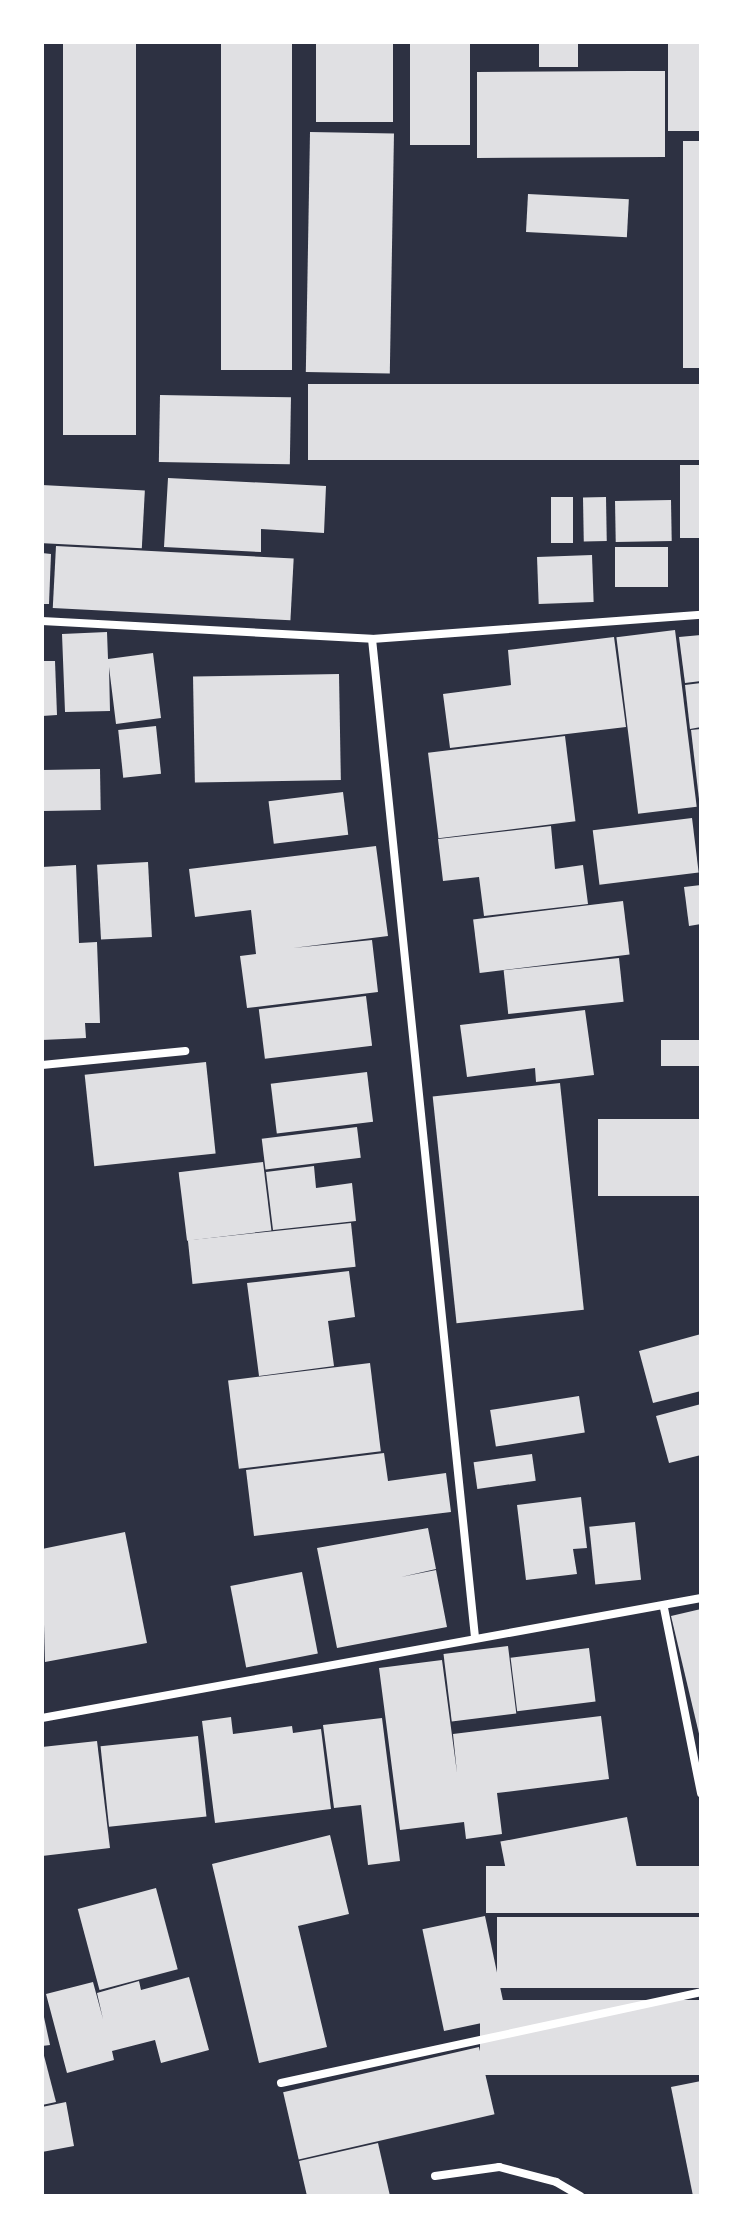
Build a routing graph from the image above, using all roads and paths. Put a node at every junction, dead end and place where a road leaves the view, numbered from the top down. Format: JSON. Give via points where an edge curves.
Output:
{"nodes":[{"id":1,"x":701,"y":615,"type":"edge"},
{"id":2,"x":42,"y":621,"type":"edge"},
{"id":3,"x":372,"y":639,"type":"junction"},
{"id":4,"x":185,"y":1051,"type":"dead end"},
{"id":5,"x":42,"y":1065,"type":"edge"},
{"id":6,"x":701,"y":1598,"type":"edge"},
{"id":7,"x":664,"y":1608,"type":"junction"},
{"id":8,"x":475,"y":1638,"type":"junction"},
{"id":9,"x":42,"y":1718,"type":"edge"},
{"id":10,"x":701,"y":1793,"type":"edge"},
{"id":11,"x":701,"y":1992,"type":"edge"},
{"id":12,"x":281,"y":2083,"type":"dead end"},
{"id":13,"x":435,"y":2176,"type":"dead end"},
{"id":14,"x":580,"y":2196,"type":"edge"}],
"edges":[{"from":1,"to":3,"type":"street"},
{"from":2,"to":3,"type":"street"},
{"from":3,"to":8,"type":"street"},
{"from":4,"to":5,"type":"street"},
{"from":6,"to":7,"type":"street"},
{"from":7,"to":8,"type":"street"},
{"from":7,"to":10,"type":"street"},
{"from":8,"to":9,"type":"street"},
{"from":11,"to":12,"type":"street"},
{"from":13,"to":14,"type":"street","via":[[499,2167],[556,2182]]}]}
